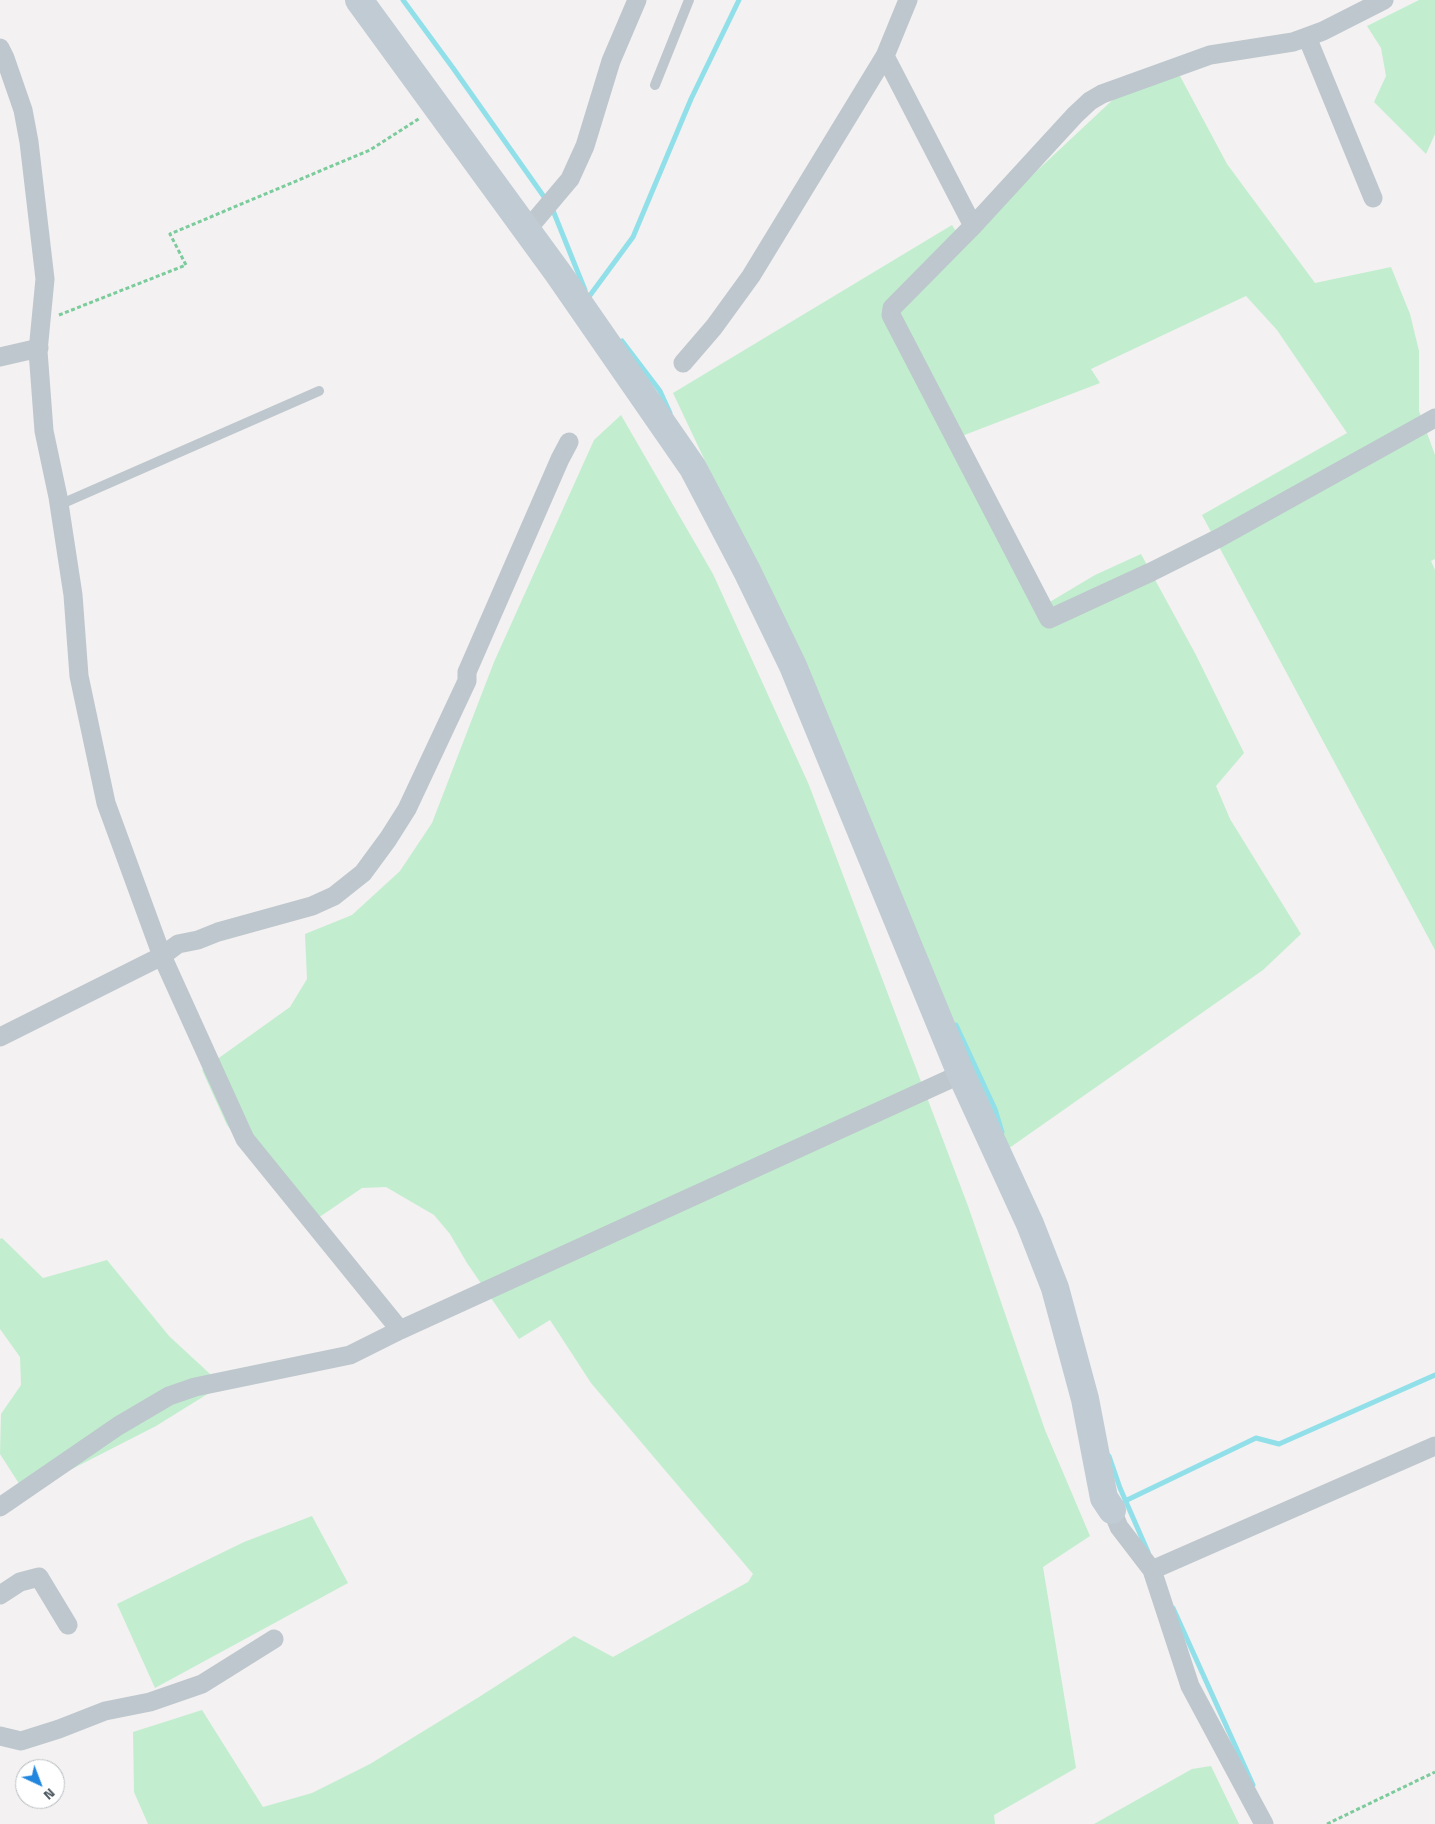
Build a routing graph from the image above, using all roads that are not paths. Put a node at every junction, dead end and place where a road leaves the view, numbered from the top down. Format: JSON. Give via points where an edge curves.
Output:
{"nodes":[{"id":1,"x":359,"y":0,"type":"edge"},
{"id":2,"x":637,"y":0,"type":"edge"},
{"id":3,"x":689,"y":0,"type":"edge"},
{"id":4,"x":908,"y":0,"type":"edge"},
{"id":5,"x":1384,"y":0,"type":"edge"},
{"id":6,"x":1307,"y":37,"type":"junction"},
{"id":7,"x":0,"y":48,"type":"edge"},
{"id":8,"x":885,"y":56,"type":"junction"},
{"id":9,"x":655,"y":85,"type":"dead end"},
{"id":10,"x":1373,"y":198,"type":"dead end"},
{"id":11,"x":973,"y":226,"type":"junction"},
{"id":12,"x":527,"y":230,"type":"junction"},
{"id":13,"x":39,"y":348,"type":"junction"},
{"id":14,"x":0,"y":356,"type":"edge"},
{"id":15,"x":683,"y":363,"type":"dead end"},
{"id":16,"x":319,"y":391,"type":"dead end"},
{"id":17,"x":1435,"y":418,"type":"edge"},
{"id":18,"x":569,"y":442,"type":"dead end"},
{"id":19,"x":59,"y":505,"type":"junction"},
{"id":20,"x":162,"y":956,"type":"junction"},
{"id":21,"x":0,"y":1036,"type":"edge"},
{"id":22,"x":961,"y":1074,"type":"junction"},
{"id":23,"x":400,"y":1330,"type":"junction"},
{"id":24,"x":1435,"y":1446,"type":"edge"},
{"id":25,"x":0,"y":1507,"type":"edge"},
{"id":26,"x":1112,"y":1510,"type":"joint"},
{"id":27,"x":1152,"y":1570,"type":"junction"},
{"id":28,"x":0,"y":1595,"type":"edge"},
{"id":29,"x":68,"y":1625,"type":"dead end"},
{"id":30,"x":274,"y":1639,"type":"dead end"},
{"id":31,"x":0,"y":1736,"type":"edge"},
{"id":32,"x":1264,"y":1824,"type":"edge"}],
"edges":[{"from":1,"to":12,"type":"street"},
{"from":2,"to":12,"type":"street","via":[[610,61],[585,146],[570,179]]},
{"from":3,"to":9,"type":"lane"},
{"from":4,"to":8,"type":"street"},
{"from":5,"to":6,"type":"street"},
{"from":6,"to":10,"type":"street"},
{"from":6,"to":11,"type":"street","via":[[1210,55],[1102,94],[1075,116]]},
{"from":7,"to":13,"type":"street","via":[[23,110],[29,142],[45,279]]},
{"from":8,"to":11,"type":"street"},
{"from":8,"to":15,"type":"street","via":[[751,276]]},
{"from":11,"to":17,"type":"street","via":[[892,308],[891,316],[1049,618],[1218,538]]},
{"from":12,"to":22,"type":"street","via":[[693,468],[747,571],[793,666]]},
{"from":13,"to":14,"type":"street"},
{"from":13,"to":19,"type":"street","via":[[44,431]]},
{"from":16,"to":19,"type":"lane"},
{"from":18,"to":20,"type":"street","via":[[467,672],[467,681],[407,809],[363,873],[334,896],[312,906],[178,944]]},
{"from":19,"to":20,"type":"street","via":[[73,595],[79,676],[106,803]]},
{"from":20,"to":21,"type":"street"},
{"from":20,"to":23,"type":"street","via":[[245,1139]]},
{"from":22,"to":23,"type":"street"},
{"from":22,"to":26,"type":"street","via":[[1030,1224],[1054,1288],[1085,1399],[1104,1498]]},
{"from":23,"to":25,"type":"street","via":[[350,1355],[195,1387],[169,1396],[118,1426]]},
{"from":24,"to":27,"type":"street"},
{"from":26,"to":27,"type":"street","via":[[1120,1527]]},
{"from":27,"to":32,"type":"street","via":[[1190,1686]]},
{"from":28,"to":29,"type":"street","via":[[20,1582],[40,1577]]},
{"from":30,"to":31,"type":"street","via":[[202,1684],[150,1702],[105,1711],[22,1741]]}]}
